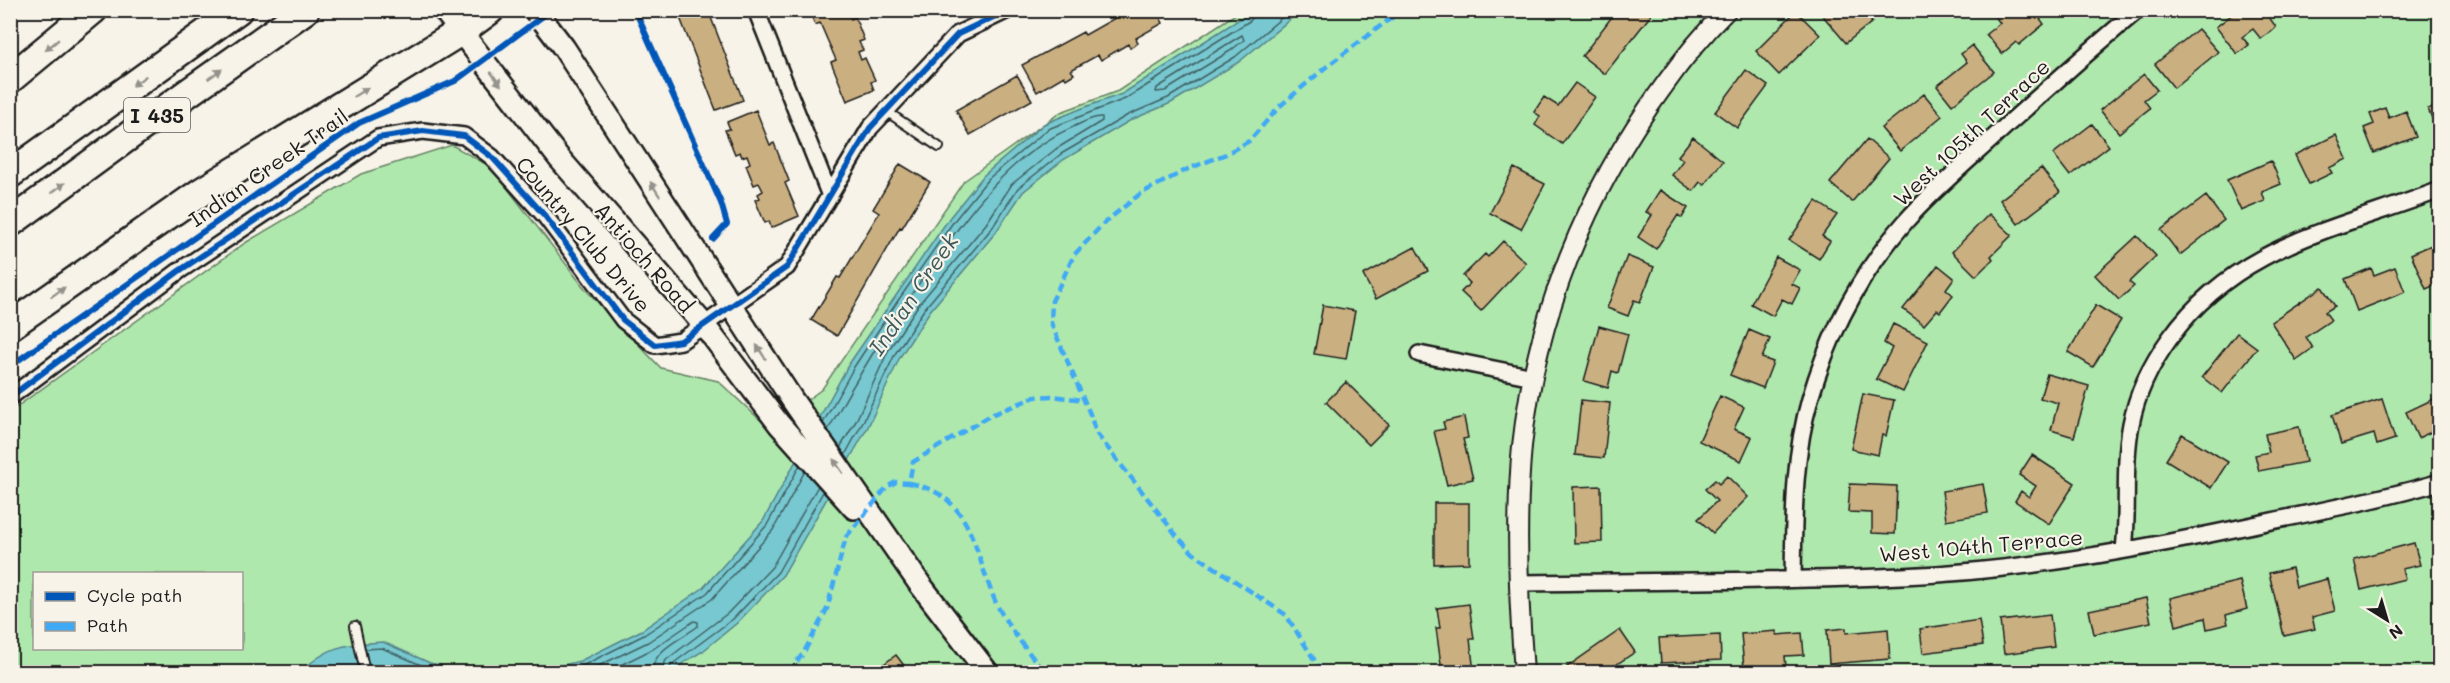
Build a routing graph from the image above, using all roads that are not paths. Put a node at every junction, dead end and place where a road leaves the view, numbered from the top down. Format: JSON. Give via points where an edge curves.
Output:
{"nodes":[{"id":1,"x":93,"y":10,"type":"edge"},
{"id":2,"x":238,"y":10,"type":"edge"},
{"id":3,"x":305,"y":10,"type":"edge"},
{"id":4,"x":444,"y":10,"type":"edge"},
{"id":5,"x":490,"y":10,"type":"edge"},
{"id":6,"x":536,"y":10,"type":"edge"},
{"id":7,"x":756,"y":10,"type":"edge"},
{"id":8,"x":1008,"y":10,"type":"edge"},
{"id":9,"x":1727,"y":10,"type":"edge"},
{"id":10,"x":2138,"y":10,"type":"edge"},
{"id":11,"x":460,"y":32,"type":"junction"},
{"id":12,"x":10,"y":79,"type":"edge"},
{"id":13,"x":886,"y":111,"type":"junction"},
{"id":14,"x":939,"y":147,"type":"dead end"},
{"id":15,"x":10,"y":174,"type":"edge"},
{"id":16,"x":2439,"y":190,"type":"edge"},
{"id":17,"x":830,"y":196,"type":"junction"},
{"id":18,"x":10,"y":223,"type":"edge"},
{"id":19,"x":731,"y":307,"type":"junction"},
{"id":20,"x":704,"y":325,"type":"junction"},
{"id":21,"x":10,"y":326,"type":"edge"},
{"id":22,"x":1419,"y":354,"type":"dead end"},
{"id":23,"x":1533,"y":377,"type":"junction"},
{"id":24,"x":10,"y":397,"type":"edge"},
{"id":25,"x":2439,"y":482,"type":"edge"},
{"id":26,"x":2124,"y":550,"type":"junction"},
{"id":27,"x":1793,"y":579,"type":"junction"},
{"id":28,"x":920,"y":583,"type":"junction"},
{"id":29,"x":1519,"y":583,"type":"junction"},
{"id":30,"x":355,"y":626,"type":"dead end"},
{"id":31,"x":365,"y":672,"type":"edge"},
{"id":32,"x":987,"y":672,"type":"edge"},
{"id":33,"x":1524,"y":672,"type":"edge"}],
"edges":[{"from":1,"to":12,"type":"highway","one_way":true},
{"from":2,"to":15,"type":"highway","number":"I 435","one_way":true},
{"from":18,"to":3,"type":"highway","number":"I 435","one_way":true},
{"from":4,"to":11,"type":"main road","name":"Antioch Road"},
{"from":5,"to":11,"type":"highway"},
{"from":19,"to":6,"type":"main road","name":"Antioch Road","one_way":true},
{"from":7,"to":17,"type":"street"},
{"from":8,"to":13,"type":"street","name":"Country Club Drive","via":[[958,34]]},
{"from":9,"to":23,"type":"street","via":[[1685,56],[1612,164],[1563,269]]},
{"from":10,"to":27,"type":"street","name":"West 105th Terrace","via":[[1934,192],[1876,259],[1850,299],[1825,356],[1800,445]]},
{"from":11,"to":20,"type":"main road","name":"Antioch Road","one_way":true,"via":[[559,158]]},
{"from":21,"to":11,"type":"highway","one_way":true,"via":[[201,192]]},
{"from":13,"to":14,"type":"lane"},
{"from":13,"to":17,"type":"street","name":"Country Club Drive","via":[[870,128]]},
{"from":16,"to":26,"type":"street","via":[[2273,251],[2232,274],[2183,319],[2144,384],[2132,422]]},
{"from":17,"to":19,"type":"street","name":"Country Club Drive","via":[[787,267]]},
{"from":19,"to":20,"type":"street","name":"Country Club Drive"},
{"from":28,"to":19,"type":"main road","name":"Antioch Road","one_way":true},
{"from":20,"to":24,"type":"street","name":"Country Club Drive","via":[[681,341],[655,345],[623,320],[545,216],[492,157],[464,136],[423,131],[378,138],[179,271]]},
{"from":20,"to":28,"type":"main road","name":"Antioch Road","via":[[779,424]]},
{"from":22,"to":23,"type":"street"},
{"from":23,"to":29,"type":"street","via":[[1522,446]]},
{"from":25,"to":26,"type":"street","name":"West 104th Terrace","via":[[2404,493]]},
{"from":26,"to":27,"type":"street","name":"West 104th Terrace","via":[[1987,570]]},
{"from":27,"to":29,"type":"street","name":"West 104th Terrace"},
{"from":28,"to":32,"type":"main road","name":"Antioch Road"},
{"from":29,"to":33,"type":"street"},
{"from":30,"to":31,"type":"lane"}]}
